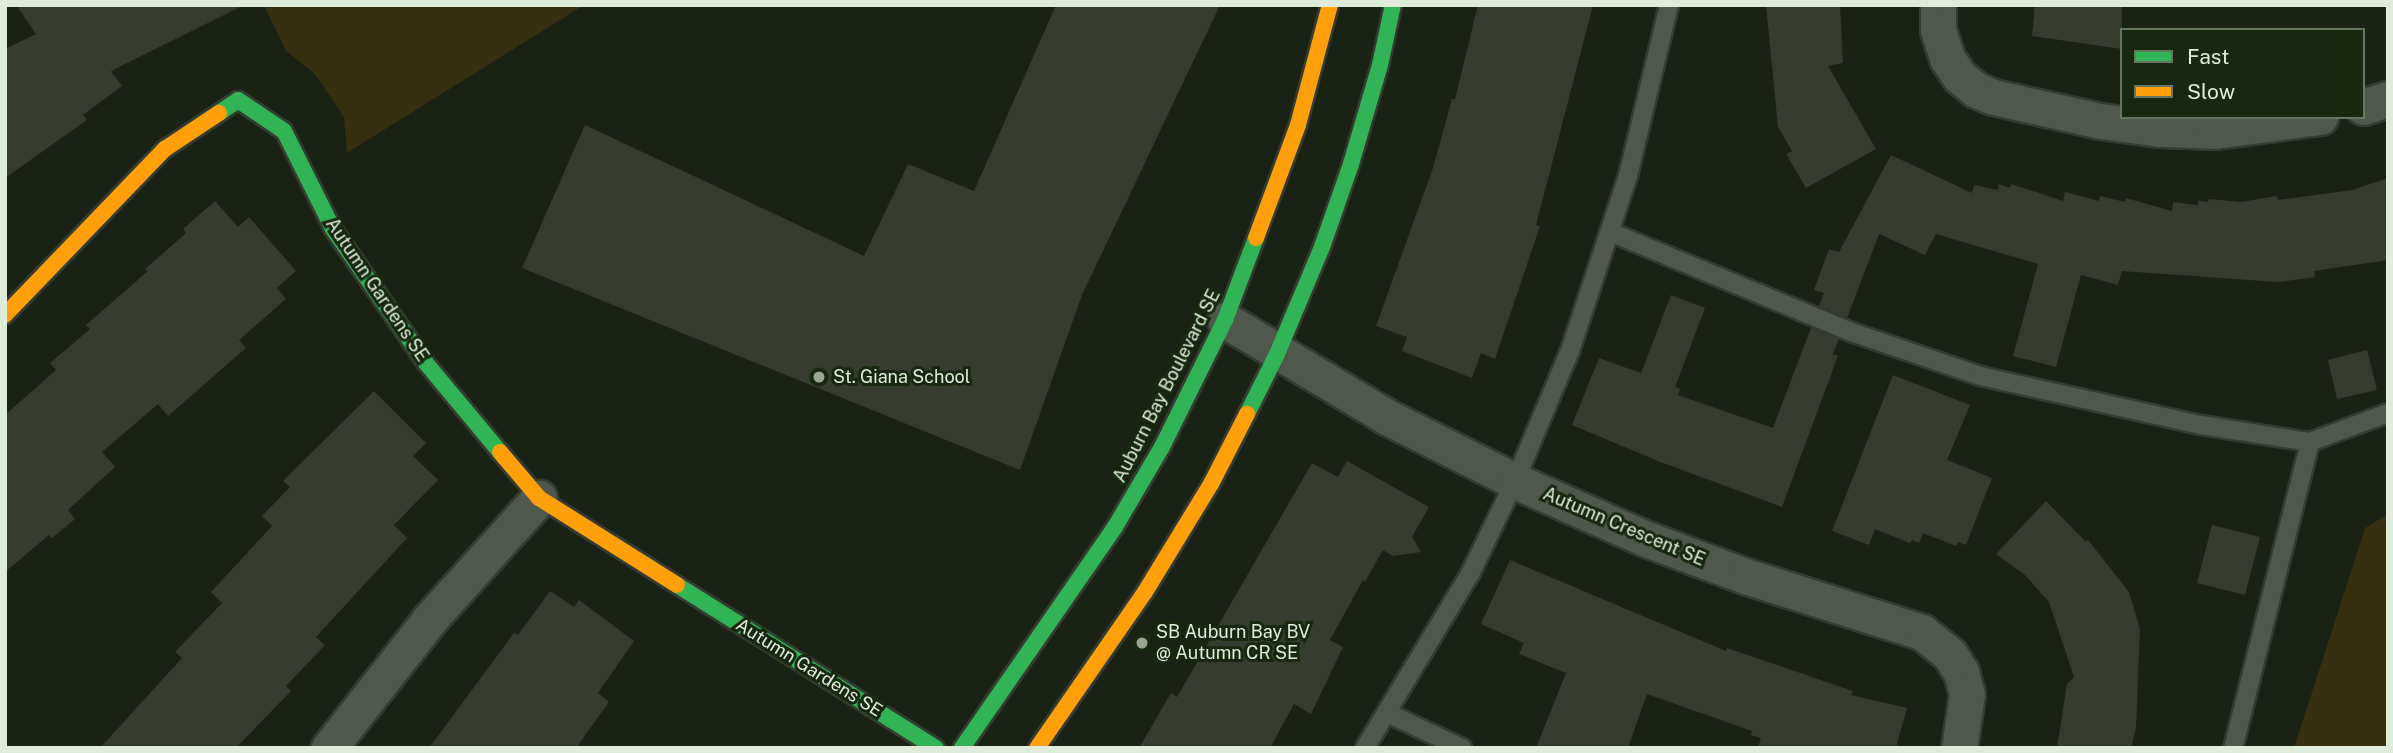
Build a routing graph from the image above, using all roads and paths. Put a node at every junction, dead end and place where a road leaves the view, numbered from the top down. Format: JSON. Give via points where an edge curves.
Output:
{"nodes":[{"id":1,"x":1330,"y":5,"type":"edge"},
{"id":2,"x":1393,"y":5,"type":"edge"},
{"id":3,"x":1669,"y":5,"type":"edge"},
{"id":4,"x":1938,"y":5,"type":"edge"},
{"id":5,"x":2388,"y":99,"type":"edge"},
{"id":6,"x":2365,"y":106,"type":"edge"},
{"id":7,"x":2305,"y":119,"type":"edge"},
{"id":8,"x":1610,"y":232,"type":"junction"},
{"id":9,"x":5,"y":315,"type":"edge"},
{"id":10,"x":1225,"y":320,"type":"junction"},
{"id":11,"x":1277,"y":354,"type":"junction"},
{"id":12,"x":2388,"y":413,"type":"edge"},
{"id":13,"x":2311,"y":442,"type":"junction"},
{"id":14,"x":1515,"y":481,"type":"junction"},
{"id":15,"x":539,"y":498,"type":"junction"},
{"id":16,"x":1387,"y":713,"type":"junction"},
{"id":17,"x":329,"y":748,"type":"edge"},
{"id":18,"x":936,"y":748,"type":"edge"},
{"id":19,"x":962,"y":748,"type":"edge"},
{"id":20,"x":1037,"y":748,"type":"edge"},
{"id":21,"x":1365,"y":748,"type":"edge"},
{"id":22,"x":1462,"y":748,"type":"edge"},
{"id":23,"x":1959,"y":748,"type":"edge"},
{"id":24,"x":2233,"y":748,"type":"edge"}],
"edges":[{"from":1,"to":10,"type":"street","name":"Auburn Bay Boulevard SE","via":[[1298,125]]},
{"from":2,"to":11,"type":"street","via":[[1350,164],[1322,247]]},
{"from":3,"to":8,"type":"lane"},
{"from":4,"to":7,"type":"street","via":[[1938,30],[1947,58],[1959,76],[1993,97],[2100,121],[2161,129],[2215,131]]},
{"from":5,"to":6,"type":"street"},
{"from":8,"to":13,"type":"lane","via":[[1851,331],[1980,376],[2201,425]]},
{"from":8,"to":14,"type":"lane","via":[[1570,351]]},
{"from":9,"to":15,"type":"street","name":"Autumn Gardens SE","via":[[165,149],[238,100],[284,131],[333,229],[410,340]]},
{"from":10,"to":11,"type":"street","name":"Autumn Crescent SE"},
{"from":10,"to":19,"type":"street","name":"Auburn Bay Boulevard SE","via":[[1162,447],[1115,527]]},
{"from":11,"to":14,"type":"street","name":"Autumn Crescent SE","via":[[1387,417]]},
{"from":11,"to":20,"type":"street","via":[[1211,484],[1152,581]]},
{"from":12,"to":13,"type":"lane"},
{"from":13,"to":24,"type":"lane"},
{"from":14,"to":16,"type":"lane","via":[[1471,572]]},
{"from":14,"to":23,"type":"street","name":"Autumn Crescent SE","via":[[1745,576],[1922,632],[1950,655],[1961,672],[1968,694]]},
{"from":15,"to":17,"type":"street","via":[[430,619]]},
{"from":15,"to":18,"type":"street","name":"Autumn Gardens SE"},
{"from":16,"to":21,"type":"lane"},
{"from":16,"to":22,"type":"lane"}]}
